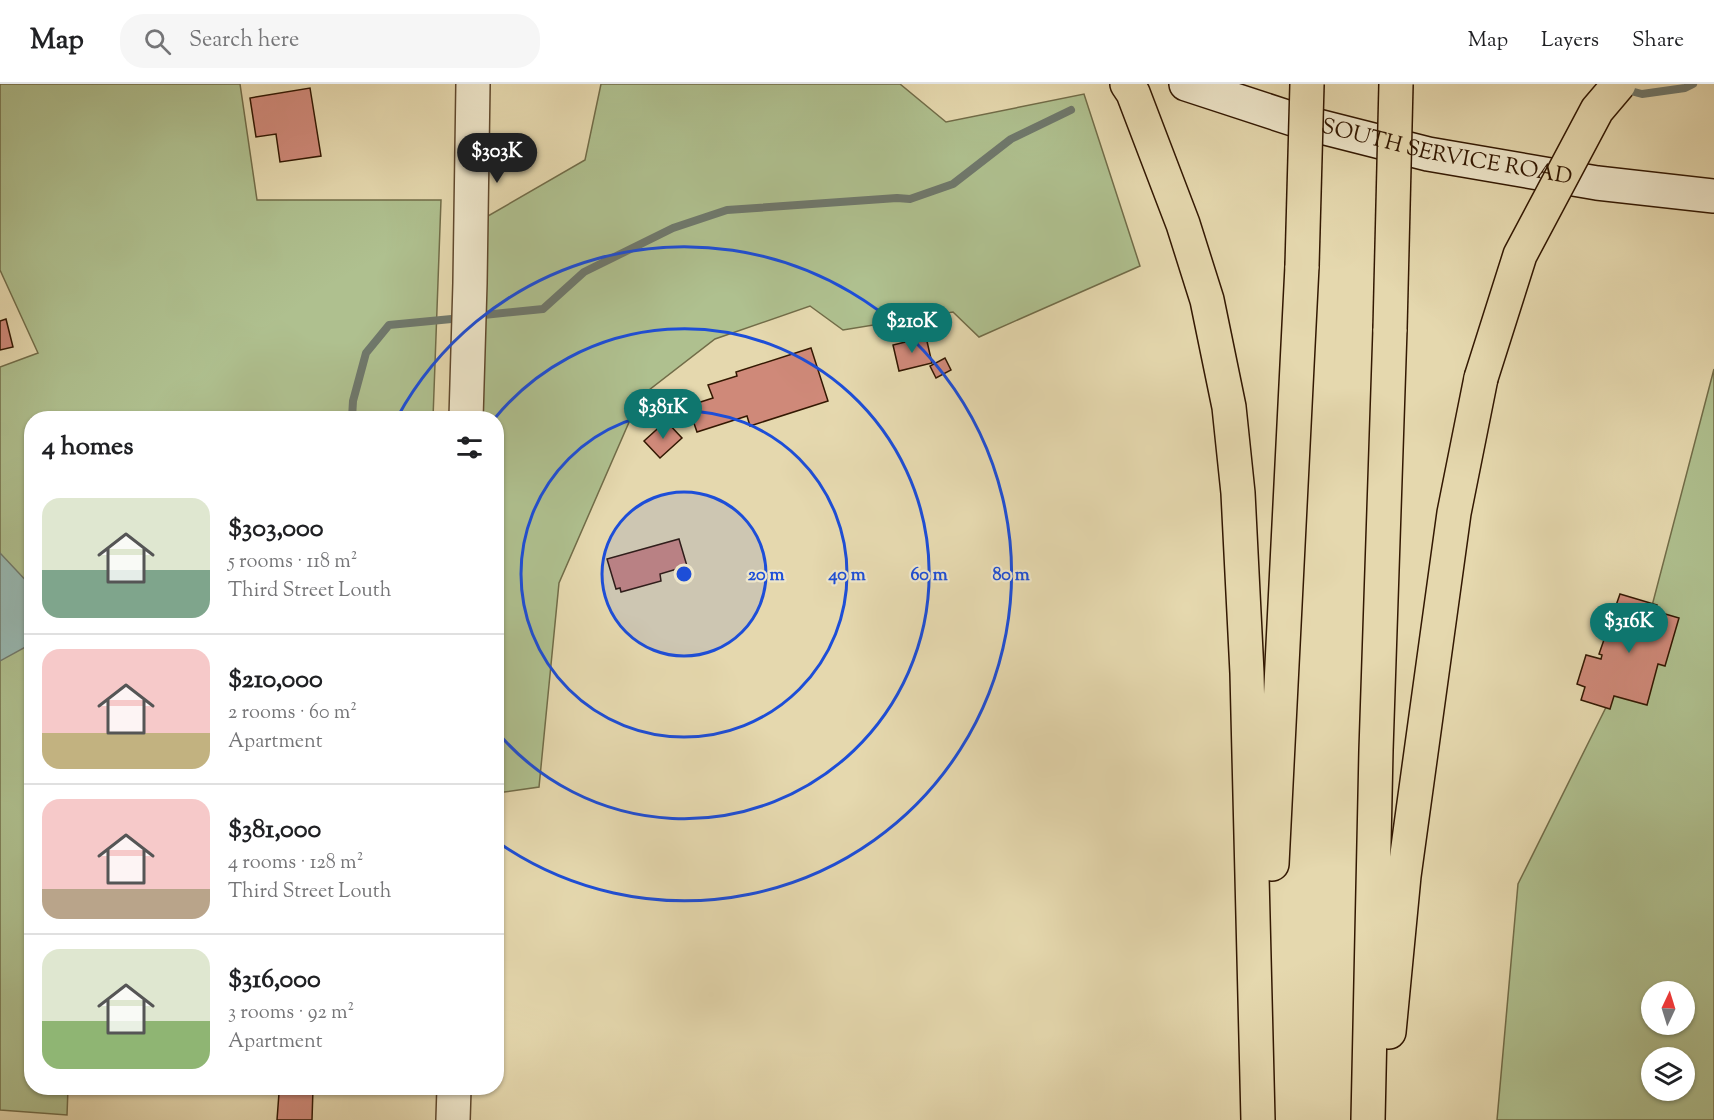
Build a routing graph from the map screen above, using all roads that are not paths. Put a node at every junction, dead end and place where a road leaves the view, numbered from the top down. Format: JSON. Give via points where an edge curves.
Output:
{"nodes":[{"id":1,"x":473,"y":84,"type":"edge"},
{"id":2,"x":1127,"y":84,"type":"edge"},
{"id":3,"x":1186,"y":84,"type":"edge"},
{"id":4,"x":1307,"y":84,"type":"edge"},
{"id":5,"x":1396,"y":84,"type":"edge"},
{"id":6,"x":1619,"y":84,"type":"edge"},
{"id":7,"x":1714,"y":196,"type":"edge"},
{"id":8,"x":466,"y":411,"type":"edge"},
{"id":9,"x":454,"y":1095,"type":"edge"},
{"id":10,"x":453,"y":1120,"type":"edge"},
{"id":11,"x":1258,"y":1120,"type":"edge"},
{"id":12,"x":1368,"y":1120,"type":"edge"},
{"id":13,"x":1381,"y":1120,"type":"edge"}],
"edges":[{"from":1,"to":8,"type":"main road"},
{"from":2,"to":11,"type":"highway","via":[[1183,224],[1207,300],[1229,407],[1238,493],[1247,673]]},
{"from":3,"to":7,"type":"main road","name":"SOUTH SERVICE ROAD","via":[[1302,122],[1428,154],[1597,183]]},
{"from":4,"to":11,"type":"highway","bridge":true,"via":[[1302,266]]},
{"from":5,"to":12,"type":"highway","bridge":true},
{"from":6,"to":13,"type":"highway","bridge":true,"via":[[1597,110],[1520,255],[1480,378],[1454,513],[1406,864]]},
{"from":9,"to":10,"type":"main road"}]}
